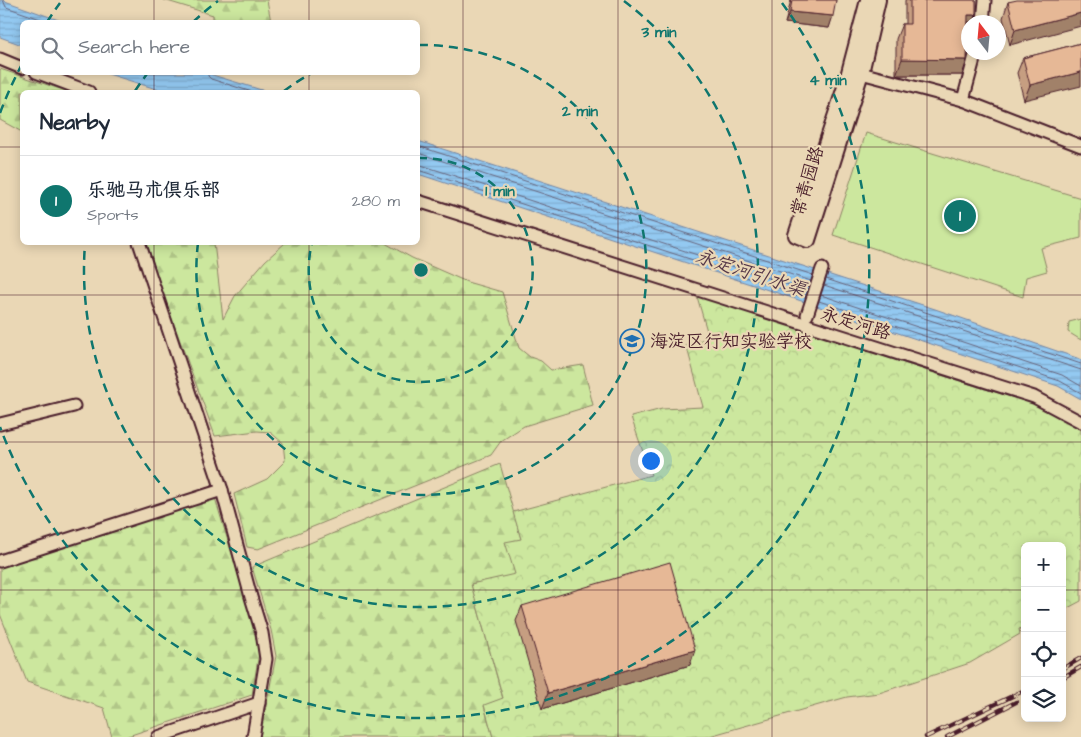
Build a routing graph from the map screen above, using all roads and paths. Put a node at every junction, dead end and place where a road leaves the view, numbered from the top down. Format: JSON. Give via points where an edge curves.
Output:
{"nodes":[{"id":1,"x":868,"y":0,"type":"edge"},
{"id":2,"x":878,"y":0,"type":"edge"},
{"id":3,"x":985,"y":0,"type":"edge"},
{"id":4,"x":984,"y":15,"type":"edge"},
{"id":5,"x":0,"y":59,"type":"edge"},
{"id":6,"x":974,"y":60,"type":"edge"},
{"id":7,"x":20,"y":67,"type":"edge"},
{"id":8,"x":861,"y":73,"type":"junction"},
{"id":9,"x":44,"y":75,"type":"edge"},
{"id":10,"x":84,"y":90,"type":"edge"},
{"id":11,"x":963,"y":100,"type":"junction"},
{"id":12,"x":1081,"y":146,"type":"edge"},
{"id":13,"x":420,"y":202,"type":"edge"},
{"id":14,"x":140,"y":245,"type":"edge"},
{"id":15,"x":822,"y":269,"type":"dead end"},
{"id":16,"x":807,"y":315,"type":"dead end"},
{"id":17,"x":74,"y":406,"type":"dead end"},
{"id":18,"x":1081,"y":422,"type":"edge"},
{"id":19,"x":0,"y":424,"type":"edge"},
{"id":20,"x":222,"y":490,"type":"junction"},
{"id":21,"x":0,"y":561,"type":"edge"},
{"id":22,"x":259,"y":703,"type":"junction"},
{"id":23,"x":158,"y":737,"type":"edge"},
{"id":24,"x":253,"y":737,"type":"edge"}],
"edges":[{"from":1,"to":8,"type":"street","name":"常青园路","via":[[846,84],[796,235],[808,240]]},
{"from":2,"to":8,"type":"street","name":"常青园路"},
{"from":3,"to":4,"type":"street"},
{"from":5,"to":7,"type":"street"},
{"from":6,"to":11,"type":"street"},
{"from":8,"to":11,"type":"street"},
{"from":9,"to":10,"type":"street"},
{"from":11,"to":12,"type":"street"},
{"from":13,"to":18,"type":"street","name":"永定河路","via":[[1034,397]]},
{"from":14,"to":20,"type":"street"},
{"from":15,"to":16,"type":"street"},
{"from":17,"to":19,"type":"street"},
{"from":20,"to":21,"type":"street"},
{"from":20,"to":22,"type":"street","via":[[262,633],[266,659]]},
{"from":22,"to":23,"type":"street"},
{"from":22,"to":24,"type":"street"}]}
